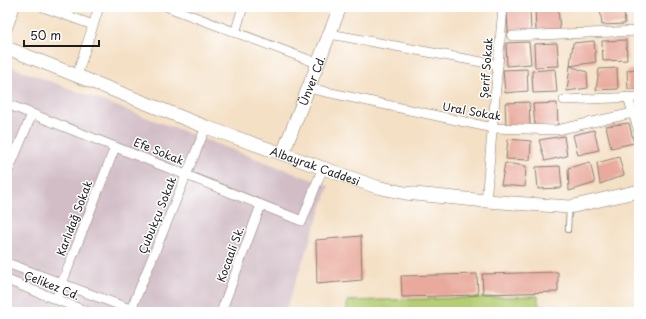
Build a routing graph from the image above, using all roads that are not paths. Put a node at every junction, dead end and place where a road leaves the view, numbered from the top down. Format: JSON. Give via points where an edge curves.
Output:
{"nodes":[{"id":1,"x":15,"y":7,"type":"edge"},
{"id":2,"x":44,"y":7,"type":"edge"},
{"id":3,"x":99,"y":7,"type":"edge"},
{"id":4,"x":168,"y":7,"type":"edge"},
{"id":5,"x":243,"y":7,"type":"edge"},
{"id":6,"x":340,"y":7,"type":"edge"},
{"id":7,"x":503,"y":7,"type":"edge"},
{"id":8,"x":93,"y":26,"type":"junction"},
{"id":9,"x":7,"y":30,"type":"edge"},
{"id":10,"x":639,"y":31,"type":"edge"},
{"id":11,"x":235,"y":33,"type":"junction"},
{"id":12,"x":330,"y":34,"type":"junction"},
{"id":13,"x":512,"y":36,"type":"dead end"},
{"id":14,"x":7,"y":48,"type":"edge"},
{"id":15,"x":318,"y":63,"type":"junction"},
{"id":16,"x":498,"y":65,"type":"junction"},
{"id":17,"x":77,"y":75,"type":"junction"},
{"id":18,"x":308,"y":88,"type":"junction"},
{"id":19,"x":639,"y":97,"type":"edge"},
{"id":20,"x":628,"y":98,"type":"junction"},
{"id":21,"x":564,"y":100,"type":"dead end"},
{"id":22,"x":7,"y":104,"type":"edge"},
{"id":23,"x":633,"y":113,"type":"junction"},
{"id":24,"x":32,"y":114,"type":"junction"},
{"id":25,"x":206,"y":127,"type":"junction"},
{"id":26,"x":493,"y":128,"type":"junction"},
{"id":27,"x":639,"y":132,"type":"edge"},
{"id":28,"x":115,"y":147,"type":"junction"},
{"id":29,"x":283,"y":153,"type":"junction"},
{"id":30,"x":323,"y":167,"type":"junction"},
{"id":31,"x":7,"y":174,"type":"edge"},
{"id":32,"x":186,"y":175,"type":"junction"},
{"id":33,"x":639,"y":191,"type":"edge"},
{"id":34,"x":486,"y":201,"type":"junction"},
{"id":35,"x":261,"y":205,"type":"junction"},
{"id":36,"x":570,"y":206,"type":"junction"},
{"id":37,"x":568,"y":230,"type":"dead end"},
{"id":38,"x":7,"y":263,"type":"edge"},
{"id":39,"x":7,"y":280,"type":"edge"},
{"id":40,"x":62,"y":284,"type":"junction"},
{"id":41,"x":56,"y":299,"type":"junction"},
{"id":42,"x":133,"y":311,"type":"edge"},
{"id":43,"x":88,"y":312,"type":"edge"},
{"id":44,"x":221,"y":312,"type":"edge"}],
"edges":[{"from":1,"to":9,"type":"street"},
{"from":2,"to":8,"type":"street"},
{"from":3,"to":8,"type":"street"},
{"from":4,"to":11,"type":"street"},
{"from":5,"to":11,"type":"street"},
{"from":6,"to":12,"type":"street","name":"Ünver Cd."},
{"from":7,"to":16,"type":"street","name":"Şerif Sokak"},
{"from":8,"to":17,"type":"street"},
{"from":10,"to":13,"type":"street"},
{"from":11,"to":15,"type":"street"},
{"from":12,"to":15,"type":"street","name":"Ünver Cd."},
{"from":12,"to":16,"type":"street"},
{"from":14,"to":17,"type":"street","name":"Albayrak Caddesi"},
{"from":15,"to":18,"type":"street","name":"Ünver Cd."},
{"from":16,"to":26,"type":"street","name":"Şerif Sokak"},
{"from":17,"to":25,"type":"street","name":"Albayrak Caddesi"},
{"from":18,"to":26,"type":"street","name":"Ural Sokak"},
{"from":18,"to":29,"type":"street","name":"Ünver Cd."},
{"from":19,"to":20,"type":"street"},
{"from":20,"to":21,"type":"street"},
{"from":20,"to":23,"type":"street"},
{"from":22,"to":24,"type":"street","name":"Efe Sokak"},
{"from":23,"to":26,"type":"street","name":"Ural Sokak","via":[[557,130]]},
{"from":23,"to":27,"type":"street"},
{"from":24,"to":28,"type":"street","name":"Efe Sokak"},
{"from":24,"to":31,"type":"street"},
{"from":25,"to":29,"type":"street","name":"Albayrak Caddesi"},
{"from":25,"to":32,"type":"street","name":"Çubukçu Sokak"},
{"from":26,"to":34,"type":"street","name":"Şerif Sokak"},
{"from":28,"to":32,"type":"street","name":"Efe Sokak"},
{"from":28,"to":40,"type":"street","name":"Karlıdağ Sokak"},
{"from":29,"to":30,"type":"street","name":"Albayrak Caddesi"},
{"from":30,"to":34,"type":"street","name":"Albayrak Caddesi","via":[[405,193]]},
{"from":30,"to":35,"type":"street","name":"Efe Sokak","via":[[302,221]]},
{"from":32,"to":35,"type":"street","name":"Efe Sokak"},
{"from":32,"to":42,"type":"street","name":"Çubukçu Sokak"},
{"from":33,"to":36,"type":"street","name":"Albayrak Caddesi"},
{"from":34,"to":36,"type":"street","name":"Albayrak Caddesi"},
{"from":35,"to":44,"type":"street","name":"Kocaali Sk."},
{"from":36,"to":37,"type":"lane"},
{"from":38,"to":40,"type":"street"},
{"from":39,"to":41,"type":"street","name":"Çelikez Cd."},
{"from":40,"to":41,"type":"street","name":"Karlıdağ Sokak"},
{"from":40,"to":42,"type":"street"},
{"from":41,"to":43,"type":"street","name":"Çelikez Cd."}]}
